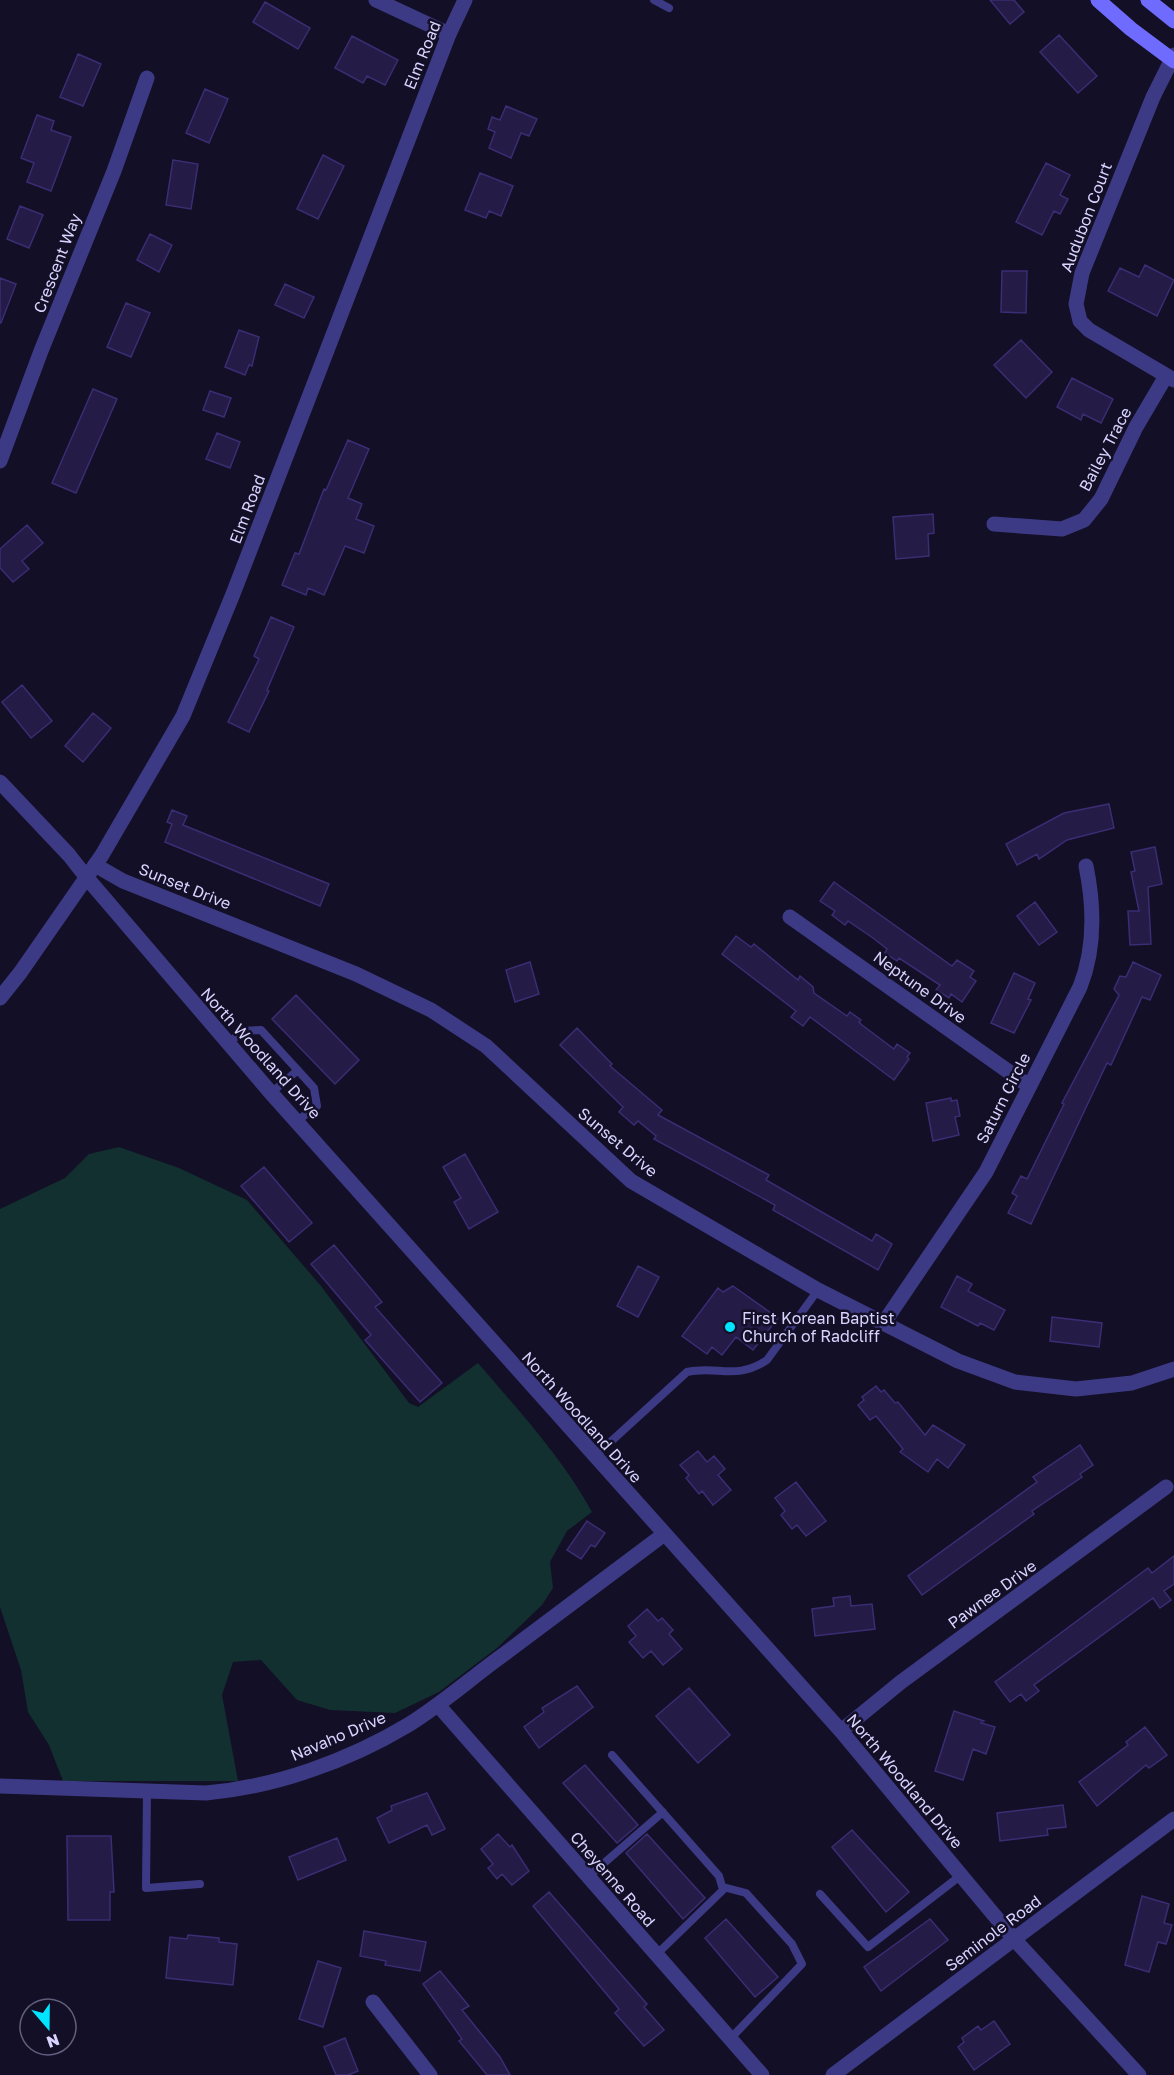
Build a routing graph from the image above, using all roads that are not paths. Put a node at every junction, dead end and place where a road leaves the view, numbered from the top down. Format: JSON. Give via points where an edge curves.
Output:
{"nodes":[{"id":1,"x":376,"y":0,"type":"edge"},
{"id":2,"x":465,"y":0,"type":"edge"},
{"id":3,"x":654,"y":0,"type":"edge"},
{"id":4,"x":1098,"y":0,"type":"edge"},
{"id":5,"x":1148,"y":0,"type":"edge"},
{"id":6,"x":669,"y":8,"type":"dead end"},
{"id":7,"x":1174,"y":21,"type":"edge"},
{"id":8,"x":449,"y":34,"type":"junction"},
{"id":9,"x":1173,"y":58,"type":"edge"},
{"id":10,"x":147,"y":78,"type":"dead end"},
{"id":11,"x":1170,"y":378,"type":"edge"},
{"id":12,"x":0,"y":461,"type":"edge"},
{"id":13,"x":994,"y":524,"type":"dead end"},
{"id":14,"x":0,"y":782,"type":"edge"},
{"id":15,"x":1086,"y":866,"type":"dead end"},
{"id":16,"x":91,"y":871,"type":"junction"},
{"id":17,"x":790,"y":917,"type":"dead end"},
{"id":18,"x":0,"y":998,"type":"edge"},
{"id":19,"x":228,"y":1044,"type":"junction"},
{"id":20,"x":298,"y":1070,"type":"junction"},
{"id":21,"x":1029,"y":1086,"type":"junction"},
{"id":22,"x":271,"y":1093,"type":"junction"},
{"id":23,"x":297,"y":1121,"type":"junction"},
{"id":24,"x":818,"y":1290,"type":"junction"},
{"id":25,"x":883,"y":1324,"type":"junction"},
{"id":26,"x":1174,"y":1369,"type":"edge"},
{"id":27,"x":594,"y":1457,"type":"junction"},
{"id":28,"x":1166,"y":1487,"type":"dead end"},
{"id":29,"x":663,"y":1534,"type":"junction"},
{"id":30,"x":438,"y":1705,"type":"junction"},
{"id":31,"x":841,"y":1731,"type":"junction"},
{"id":32,"x":612,"y":1755,"type":"dead end"},
{"id":33,"x":0,"y":1786,"type":"edge"},
{"id":34,"x":147,"y":1792,"type":"junction"},
{"id":35,"x":663,"y":1812,"type":"junction"},
{"id":36,"x":1174,"y":1820,"type":"edge"},
{"id":37,"x":960,"y":1875,"type":"junction"},
{"id":38,"x":588,"y":1877,"type":"junction"},
{"id":39,"x":200,"y":1884,"type":"dead end"},
{"id":40,"x":723,"y":1887,"type":"junction"},
{"id":41,"x":820,"y":1894,"type":"dead end"},
{"id":42,"x":1014,"y":1939,"type":"junction"},
{"id":43,"x":656,"y":1954,"type":"junction"},
{"id":44,"x":373,"y":2002,"type":"dead end"},
{"id":45,"x":730,"y":2039,"type":"junction"},
{"id":46,"x":430,"y":2075,"type":"edge"},
{"id":47,"x":762,"y":2075,"type":"edge"},
{"id":48,"x":833,"y":2075,"type":"edge"},
{"id":49,"x":1139,"y":2075,"type":"edge"}],
"edges":[{"from":1,"to":8,"type":"street"},
{"from":2,"to":8,"type":"street","name":"Elm Road"},
{"from":3,"to":6,"type":"lane"},
{"from":4,"to":9,"type":"main road"},
{"from":5,"to":7,"type":"main road"},
{"from":8,"to":16,"type":"street","name":"Elm Road","via":[[183,716]]},
{"from":9,"to":11,"type":"street","name":"Audubon Court","via":[[1152,97],[1095,236],[1076,304],[1080,321],[1089,330]]},
{"from":10,"to":12,"type":"street","name":"Crescent Way"},
{"from":11,"to":13,"type":"street","name":"Bailey Trace","via":[[1136,426],[1101,499],[1084,520],[1062,529]]},
{"from":14,"to":16,"type":"street","name":"North Woodland Drive","via":[[69,855]]},
{"from":15,"to":21,"type":"street","name":"Saturn Circle","via":[[1090,885],[1090,957]]},
{"from":16,"to":18,"type":"street","name":"Elm Road"},
{"from":16,"to":19,"type":"street","name":"North Woodland Drive"},
{"from":16,"to":24,"type":"street","name":"Sunset Drive","via":[[356,974],[431,1010],[486,1046],[631,1180]]},
{"from":17,"to":21,"type":"street","name":"Neptune Drive"},
{"from":19,"to":20,"type":"lane","via":[[242,1031],[261,1030]]},
{"from":19,"to":22,"type":"street","name":"North Woodland Drive"},
{"from":20,"to":22,"type":"lane"},
{"from":20,"to":23,"type":"lane","via":[[314,1088],[317,1106]]},
{"from":21,"to":25,"type":"street","name":"Saturn Circle","via":[[986,1172]]},
{"from":22,"to":23,"type":"street","name":"North Woodland Drive"},
{"from":23,"to":27,"type":"street","name":"North Woodland Drive"},
{"from":24,"to":25,"type":"street","name":"Sunset Drive"},
{"from":24,"to":27,"type":"lane","via":[[767,1360],[732,1373],[687,1372]]},
{"from":25,"to":26,"type":"street","name":"Sunset Drive","via":[[988,1374],[1046,1387],[1104,1388]]},
{"from":27,"to":29,"type":"street","name":"North Woodland Drive"},
{"from":28,"to":31,"type":"street","name":"Pawnee Drive"},
{"from":29,"to":30,"type":"street","name":"Navaho Drive"},
{"from":29,"to":31,"type":"street","name":"North Woodland Drive"},
{"from":30,"to":34,"type":"street","name":"Navaho Drive","via":[[362,1749],[286,1777],[234,1791]]},
{"from":30,"to":38,"type":"street","name":"Cheyenne Road"},
{"from":31,"to":37,"type":"street","name":"North Woodland Drive"},
{"from":32,"to":35,"type":"lane"},
{"from":33,"to":34,"type":"street","name":"Navaho Drive"},
{"from":34,"to":39,"type":"lane","via":[[146,1888]]},
{"from":35,"to":38,"type":"lane"},
{"from":35,"to":40,"type":"lane","via":[[720,1876]]},
{"from":36,"to":42,"type":"street","name":"Seminole Road"},
{"from":37,"to":41,"type":"lane","via":[[868,1947]]},
{"from":37,"to":42,"type":"street","name":"North Woodland Drive"},
{"from":38,"to":43,"type":"street","name":"Cheyenne Road"},
{"from":40,"to":43,"type":"lane"},
{"from":40,"to":45,"type":"lane","via":[[746,1893],[792,1944],[802,1964]]},
{"from":42,"to":48,"type":"street","name":"Seminole Road"},
{"from":42,"to":49,"type":"street","name":"North Woodland Drive"},
{"from":43,"to":45,"type":"street","name":"Cheyenne Road"},
{"from":44,"to":46,"type":"street"},
{"from":45,"to":47,"type":"street","name":"Cheyenne Road"}]}
